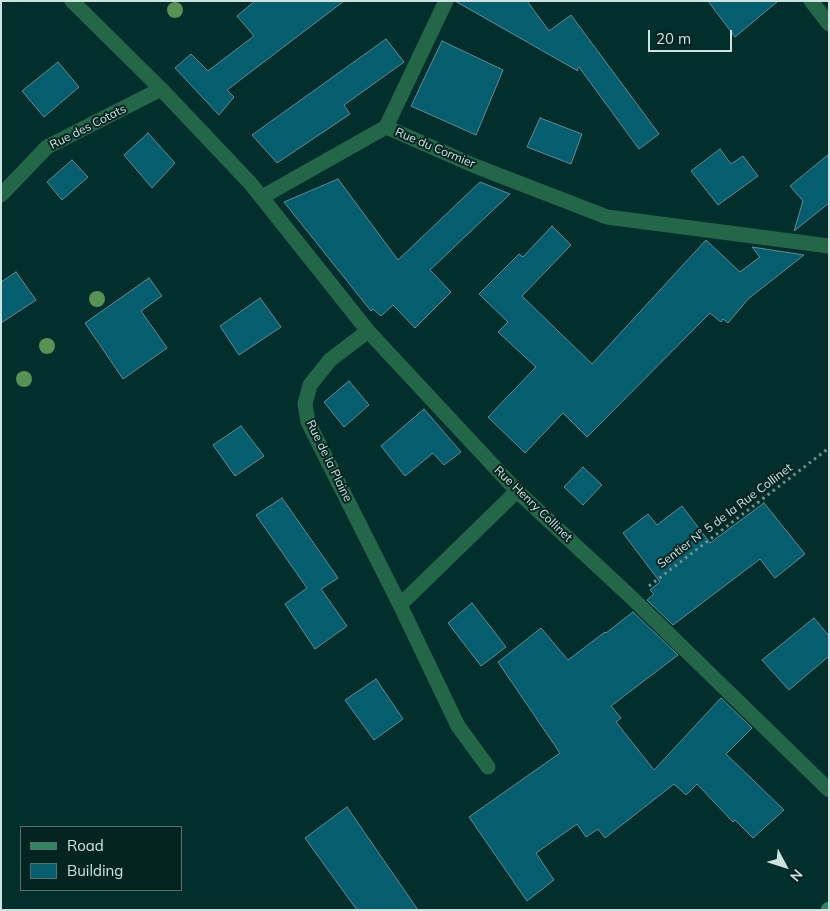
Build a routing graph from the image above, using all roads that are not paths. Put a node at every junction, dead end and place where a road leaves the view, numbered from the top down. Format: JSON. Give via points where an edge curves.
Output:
{"nodes":[{"id":1,"x":72,"y":1,"type":"edge"},
{"id":2,"x":446,"y":1,"type":"edge"},
{"id":3,"x":811,"y":1,"type":"edge"},
{"id":4,"x":829,"y":24,"type":"edge"},
{"id":5,"x":161,"y":90,"type":"junction"},
{"id":6,"x":386,"y":127,"type":"junction"},
{"id":7,"x":1,"y":195,"type":"edge"},
{"id":8,"x":262,"y":197,"type":"junction"},
{"id":9,"x":829,"y":246,"type":"edge"},
{"id":10,"x":368,"y":332,"type":"junction"},
{"id":11,"x":518,"y":491,"type":"junction"},
{"id":12,"x":400,"y":605,"type":"junction"},
{"id":13,"x":488,"y":767,"type":"dead end"},
{"id":14,"x":829,"y":790,"type":"edge"}],
"edges":[{"from":1,"to":5,"type":"street"},
{"from":2,"to":6,"type":"street"},
{"from":3,"to":4,"type":"street"},
{"from":5,"to":7,"type":"street","name":"Rue des Cotats","via":[[47,147]]},
{"from":5,"to":8,"type":"street"},
{"from":6,"to":8,"type":"street","name":"Rue du Cormier"},
{"from":6,"to":9,"type":"street","name":"Rue du Cormier","via":[[475,166],[607,217]]},
{"from":8,"to":10,"type":"street","name":"Rue Henry Collinet"},
{"from":10,"to":11,"type":"street","name":"Rue Henry Collinet"},
{"from":10,"to":12,"type":"street","name":"Rue de la Plaine","via":[[330,360],[310,385],[305,404],[308,422]]},
{"from":11,"to":12,"type":"street"},
{"from":11,"to":14,"type":"street","name":"Rue Henry Collinet"},
{"from":12,"to":13,"type":"street","name":"Rue de la Plaine","via":[[458,726]]}]}
